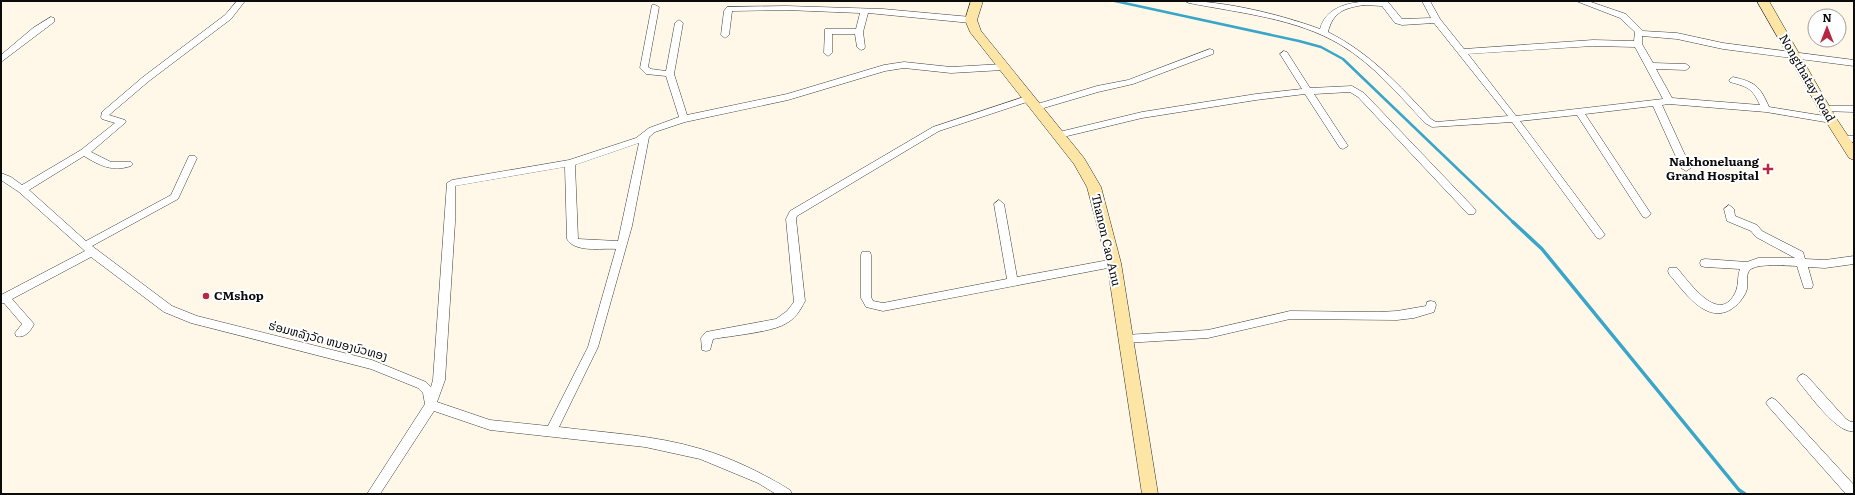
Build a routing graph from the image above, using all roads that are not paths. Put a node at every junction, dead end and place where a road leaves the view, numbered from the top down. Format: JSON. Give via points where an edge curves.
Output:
{"nodes":[{"id":1,"x":241,"y":1,"type":"edge"},
{"id":2,"x":977,"y":1,"type":"edge"},
{"id":3,"x":1190,"y":1,"type":"edge"},
{"id":4,"x":1426,"y":1,"type":"edge"},
{"id":5,"x":1580,"y":1,"type":"edge"},
{"id":6,"x":1763,"y":1,"type":"edge"},
{"id":7,"x":655,"y":7,"type":"dead end"},
{"id":8,"x":864,"y":12,"type":"junction"},
{"id":9,"x":51,"y":20,"type":"dead end"},
{"id":10,"x":971,"y":20,"type":"junction"},
{"id":11,"x":1436,"y":20,"type":"junction"},
{"id":12,"x":679,"y":23,"type":"dead end"},
{"id":13,"x":859,"y":32,"type":"junction"},
{"id":14,"x":1324,"y":32,"type":"junction"},
{"id":15,"x":1640,"y":32,"type":"junction"},
{"id":16,"x":725,"y":35,"type":"dead end"},
{"id":17,"x":1638,"y":44,"type":"junction"},
{"id":18,"x":861,"y":47,"type":"dead end"},
{"id":19,"x":1210,"y":52,"type":"dead end"},
{"id":20,"x":1461,"y":52,"type":"junction"},
{"id":21,"x":828,"y":53,"type":"dead end"},
{"id":22,"x":1284,"y":54,"type":"dead end"},
{"id":23,"x":1794,"y":55,"type":"junction"},
{"id":24,"x":1,"y":59,"type":"edge"},
{"id":25,"x":1854,"y":63,"type":"edge"},
{"id":26,"x":1649,"y":66,"type":"junction"},
{"id":27,"x":1003,"y":68,"type":"junction"},
{"id":28,"x":1686,"y":68,"type":"dead end"},
{"id":29,"x":670,"y":74,"type":"junction"},
{"id":30,"x":1734,"y":80,"type":"dead end"},
{"id":31,"x":1308,"y":91,"type":"junction"},
{"id":32,"x":1669,"y":101,"type":"junction"},
{"id":33,"x":1033,"y":102,"type":"junction"},
{"id":34,"x":1656,"y":102,"type":"junction"},
{"id":35,"x":1766,"y":109,"type":"junction"},
{"id":36,"x":1825,"y":109,"type":"junction"},
{"id":37,"x":1854,"y":109,"type":"edge"},
{"id":38,"x":1579,"y":110,"type":"junction"},
{"id":39,"x":684,"y":119,"type":"junction"},
{"id":40,"x":1513,"y":119,"type":"junction"},
{"id":41,"x":1831,"y":120,"type":"junction"},
{"id":42,"x":1059,"y":135,"type":"junction"},
{"id":43,"x":645,"y":136,"type":"junction"},
{"id":44,"x":1849,"y":139,"type":"edge"},
{"id":45,"x":1343,"y":146,"type":"dead end"},
{"id":46,"x":84,"y":152,"type":"junction"},
{"id":47,"x":1854,"y":155,"type":"edge"},
{"id":48,"x":192,"y":158,"type":"dead end"},
{"id":49,"x":570,"y":163,"type":"junction"},
{"id":50,"x":128,"y":164,"type":"dead end"},
{"id":51,"x":1686,"y":168,"type":"dead end"},
{"id":52,"x":1,"y":176,"type":"edge"},
{"id":53,"x":22,"y":190,"type":"junction"},
{"id":54,"x":999,"y":204,"type":"dead end"},
{"id":55,"x":1729,"y":209,"type":"dead end"},
{"id":56,"x":1471,"y":211,"type":"dead end"},
{"id":57,"x":1646,"y":214,"type":"dead end"},
{"id":58,"x":1600,"y":235,"type":"dead end"},
{"id":59,"x":622,"y":245,"type":"junction"},
{"id":60,"x":88,"y":249,"type":"junction"},
{"id":61,"x":866,"y":255,"type":"dead end"},
{"id":62,"x":1854,"y":260,"type":"edge"},
{"id":63,"x":1705,"y":262,"type":"dead end"},
{"id":64,"x":1801,"y":262,"type":"junction"},
{"id":65,"x":1114,"y":263,"type":"junction"},
{"id":66,"x":1747,"y":266,"type":"junction"},
{"id":67,"x":1673,"y":271,"type":"dead end"},
{"id":68,"x":1013,"y":282,"type":"junction"},
{"id":69,"x":1808,"y":285,"type":"dead end"},
{"id":70,"x":3,"y":299,"type":"edge"},
{"id":71,"x":1431,"y":305,"type":"dead end"},
{"id":72,"x":20,"y":333,"type":"dead end"},
{"id":73,"x":1125,"y":338,"type":"junction"},
{"id":74,"x":706,"y":347,"type":"dead end"},
{"id":75,"x":1803,"y":378,"type":"dead end"},
{"id":76,"x":1772,"y":403,"type":"dead end"},
{"id":77,"x":431,"y":405,"type":"junction"},
{"id":78,"x":1854,"y":426,"type":"edge"},
{"id":79,"x":551,"y":431,"type":"junction"},
{"id":80,"x":373,"y":494,"type":"edge"},
{"id":81,"x":786,"y":494,"type":"edge"},
{"id":82,"x":1150,"y":494,"type":"edge"},
{"id":83,"x":1854,"y":494,"type":"edge"}],
"edges":[{"from":1,"to":46,"type":"street","via":[[228,17],[146,78],[105,114],[105,117],[122,122]]},
{"from":2,"to":10,"type":"street"},
{"from":3,"to":14,"type":"street"},
{"from":4,"to":11,"type":"street"},
{"from":5,"to":15,"type":"street","via":[[1623,16]]},
{"from":6,"to":23,"type":"street","name":"Nongthatay Road"},
{"from":7,"to":29,"type":"street","via":[[644,68],[649,72]]},
{"from":8,"to":10,"type":"street"},
{"from":8,"to":13,"type":"street"},
{"from":8,"to":16,"type":"street","via":[[786,8],[730,9]]},
{"from":9,"to":24,"type":"street"},
{"from":10,"to":27,"type":"street","name":"Thanon Cao Anu","via":[[976,32]]},
{"from":11,"to":14,"type":"street","via":[[1402,22],[1398,21],[1390,8],[1384,4],[1353,3],[1335,11],[1329,17]]},
{"from":11,"to":20,"type":"street"},
{"from":12,"to":29,"type":"street"},
{"from":13,"to":18,"type":"street"},
{"from":13,"to":21,"type":"street","via":[[828,31]]},
{"from":14,"to":40,"type":"street","via":[[1361,54],[1435,125]]},
{"from":15,"to":17,"type":"street","via":[[1637,34]]},
{"from":15,"to":23,"type":"street"},
{"from":17,"to":20,"type":"street","via":[[1593,43]]},
{"from":17,"to":26,"type":"street"},
{"from":19,"to":33,"type":"street","via":[[1130,82]]},
{"from":20,"to":40,"type":"street"},
{"from":22,"to":31,"type":"street"},
{"from":23,"to":25,"type":"street"},
{"from":23,"to":36,"type":"street","name":"Nongthatay Road"},
{"from":26,"to":28,"type":"street"},
{"from":26,"to":32,"type":"street"},
{"from":27,"to":33,"type":"street","name":"Thanon Cao Anu"},
{"from":27,"to":39,"type":"street","via":[[951,70],[895,66],[788,97]]},
{"from":29,"to":39,"type":"street"},
{"from":30,"to":35,"type":"street","via":[[1755,87]]},
{"from":31,"to":42,"type":"street","via":[[1142,115]]},
{"from":31,"to":45,"type":"street"},
{"from":31,"to":56,"type":"street","via":[[1346,88],[1357,91]]},
{"from":32,"to":34,"type":"street"},
{"from":32,"to":35,"type":"street"},
{"from":33,"to":42,"type":"street","name":"Thanon Cao Anu"},
{"from":33,"to":74,"type":"street","via":[[940,127],[793,214],[791,219],[800,301],[797,308],[778,322],[710,335],[706,338]]},
{"from":34,"to":38,"type":"street"},
{"from":34,"to":51,"type":"street"},
{"from":35,"to":41,"type":"street"},
{"from":36,"to":37,"type":"street"},
{"from":36,"to":41,"type":"street","name":"Nongthatay Road"},
{"from":38,"to":40,"type":"street"},
{"from":38,"to":57,"type":"street"},
{"from":39,"to":43,"type":"street","via":[[652,130]]},
{"from":40,"to":58,"type":"street"},
{"from":41,"to":44,"type":"street","name":"Nongthatay Road"},
{"from":42,"to":65,"type":"street","name":"Thanon Cao Anu","via":[[1079,161],[1094,187]]},
{"from":43,"to":49,"type":"street","via":[[605,153]]},
{"from":43,"to":59,"type":"street"},
{"from":44,"to":47,"type":"street","name":"Nongthatay Road"},
{"from":46,"to":50,"type":"street","via":[[113,167]]},
{"from":46,"to":53,"type":"street"},
{"from":48,"to":60,"type":"street","via":[[175,197]]},
{"from":49,"to":59,"type":"street","via":[[572,239],[579,244]]},
{"from":49,"to":77,"type":"street","via":[[456,181],[450,185],[450,222],[439,380]]},
{"from":52,"to":53,"type":"street","name":"ຮ່ອມຫລັງວັດ ຫນອງບົວທອງ"},
{"from":53,"to":60,"type":"street","name":"ຮ່ອມຫລັງວັດ ຫນອງບົວທອງ"},
{"from":54,"to":68,"type":"street"},
{"from":55,"to":64,"type":"street","via":[[1730,218],[1754,228],[1759,234],[1798,254]]},
{"from":59,"to":79,"type":"street","via":[[593,347]]},
{"from":60,"to":70,"type":"street"},
{"from":60,"to":77,"type":"street","name":"ຮ່ອມຫລັງວັດ ຫນອງບົວທອງ","via":[[168,309],[228,330],[264,336],[372,365],[422,385],[428,390]]},
{"from":61,"to":68,"type":"street","via":[[866,298],[875,306],[883,307]]},
{"from":62,"to":64,"type":"street","via":[[1825,264]]},
{"from":63,"to":66,"type":"street"},
{"from":64,"to":66,"type":"street","via":[[1758,262]]},
{"from":64,"to":69,"type":"street"},
{"from":65,"to":68,"type":"street"},
{"from":65,"to":73,"type":"street","name":"Thanon Cao Anu"},
{"from":66,"to":67,"type":"street","via":[[1741,274],[1741,290],[1737,298],[1731,305],[1716,310],[1699,301]]},
{"from":70,"to":72,"type":"street","via":[[28,324]]},
{"from":71,"to":73,"type":"street","via":[[1430,309],[1410,313],[1290,315],[1218,332]]},
{"from":73,"to":82,"type":"street","name":"Thanon Cao Anu"},
{"from":75,"to":78,"type":"street","via":[[1842,423]]},
{"from":76,"to":83,"type":"street"},
{"from":77,"to":79,"type":"street","via":[[490,425]]},
{"from":77,"to":80,"type":"street"},
{"from":79,"to":81,"type":"street","via":[[645,442],[701,454],[762,480]]}]}
